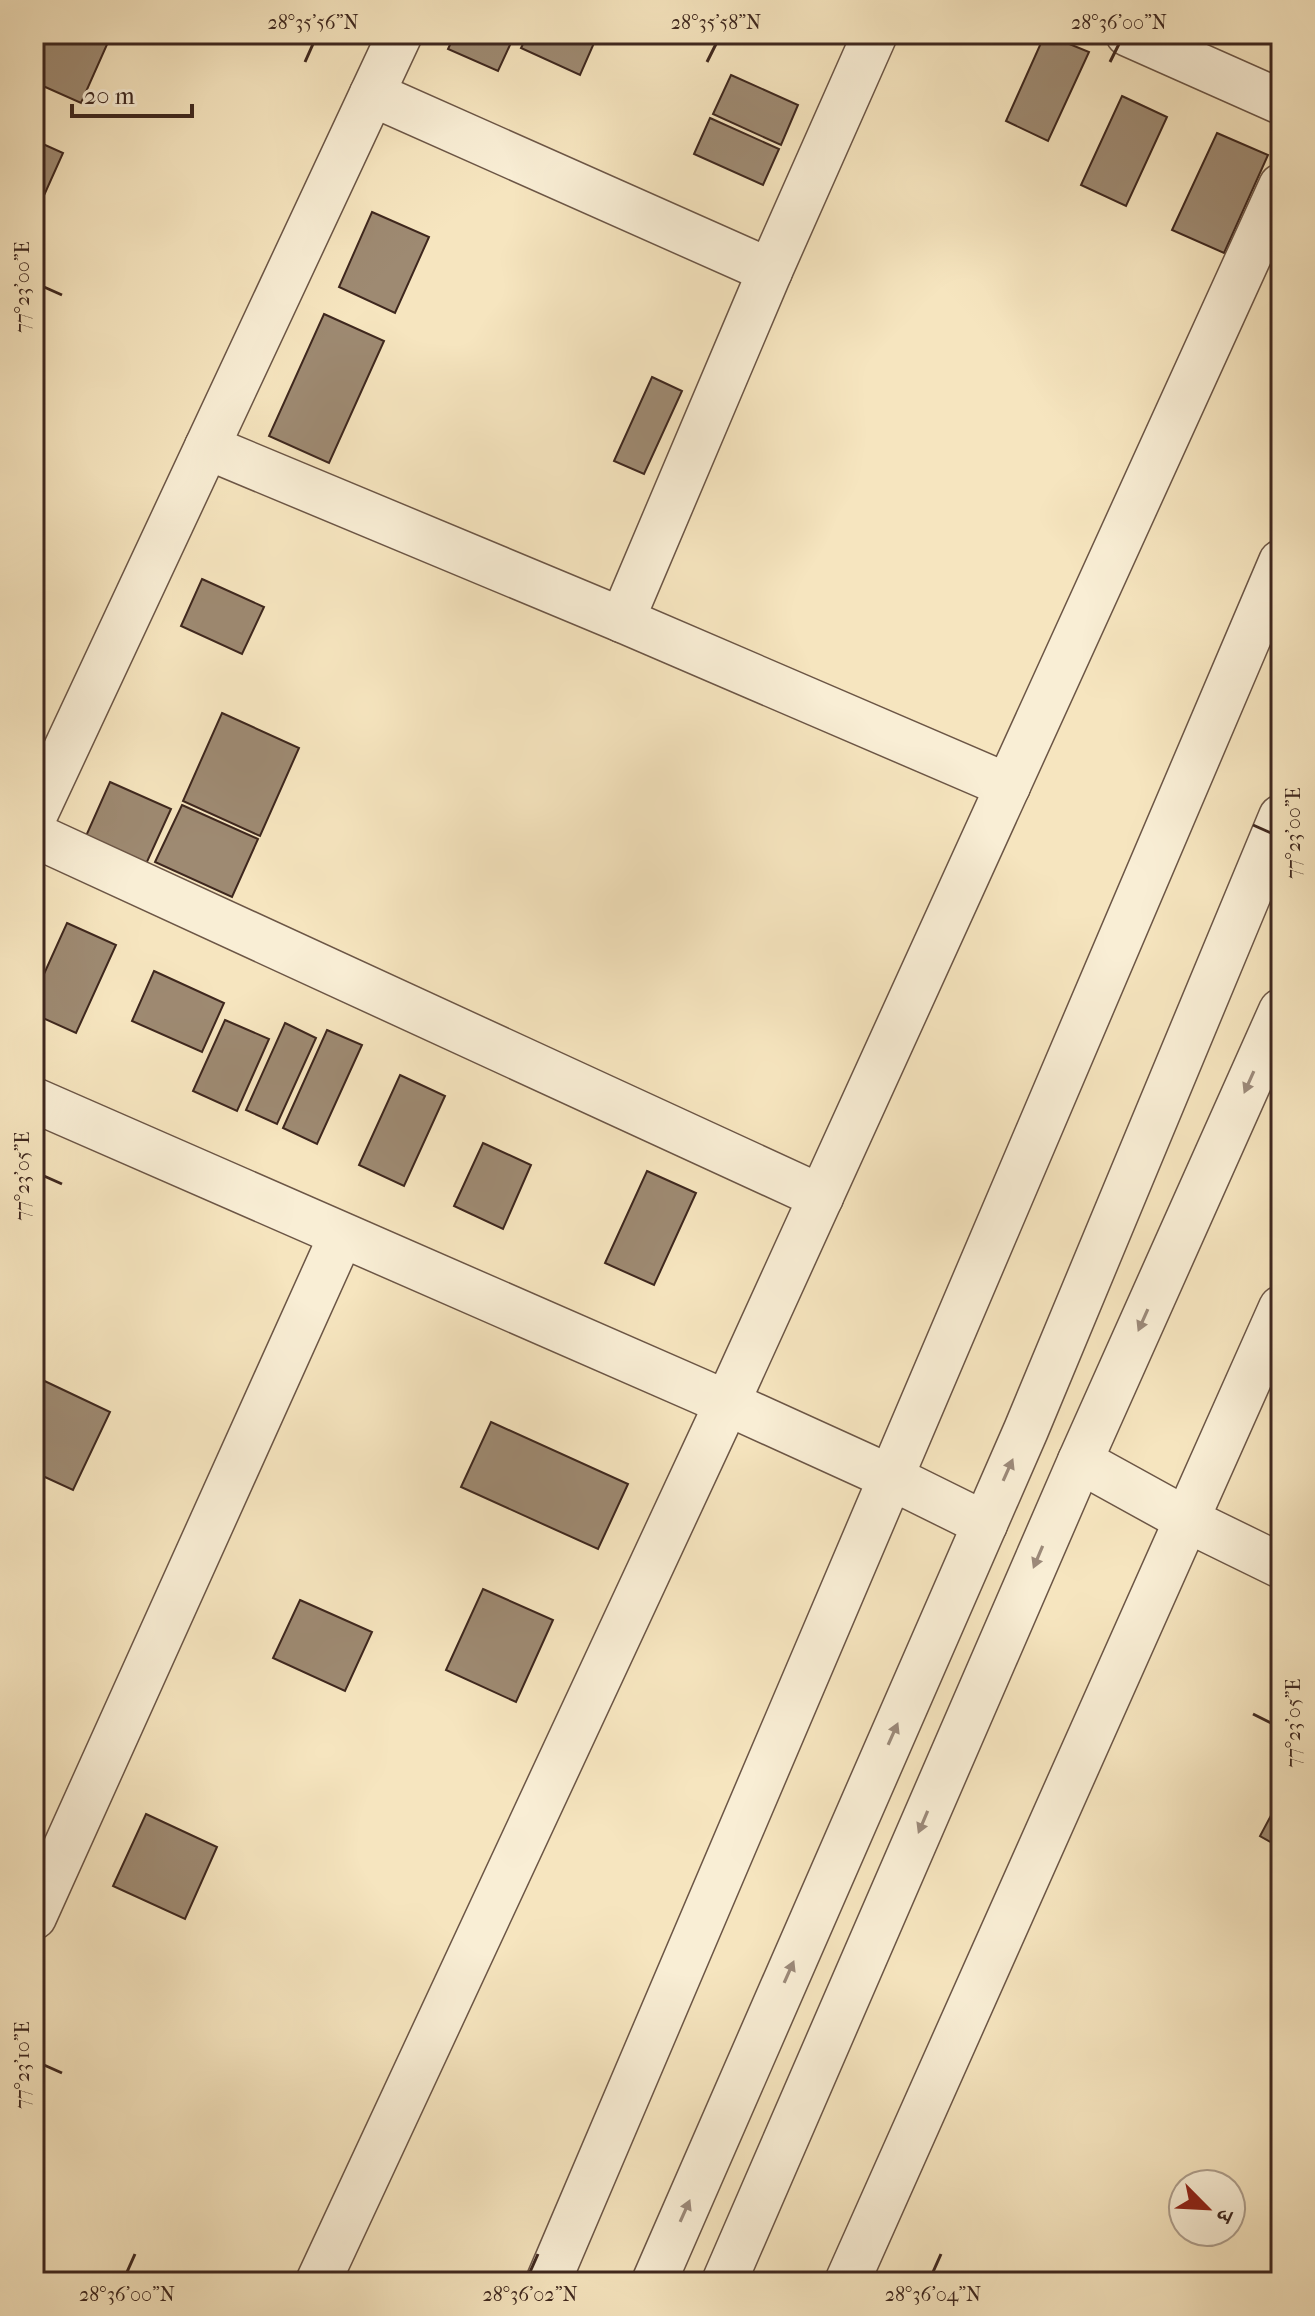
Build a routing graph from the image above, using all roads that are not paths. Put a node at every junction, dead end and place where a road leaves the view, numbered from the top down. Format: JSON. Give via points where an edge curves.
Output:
{"nodes":[{"id":1,"x":400,"y":34,"type":"edge"},
{"id":2,"x":875,"y":34,"type":"edge"},
{"id":3,"x":1128,"y":34,"type":"edge"},
{"id":4,"x":372,"y":94,"type":"junction"},
{"id":5,"x":1281,"y":102,"type":"edge"},
{"id":6,"x":1281,"y":186,"type":"edge"},
{"id":7,"x":770,"y":271,"type":"junction"},
{"id":8,"x":207,"y":447,"type":"junction"},
{"id":9,"x":1281,"y":562,"type":"edge"},
{"id":10,"x":622,"y":620,"type":"junction"},
{"id":11,"x":1008,"y":786,"type":"junction"},
{"id":12,"x":34,"y":817,"type":"edge"},
{"id":13,"x":1281,"y":817,"type":"edge"},
{"id":14,"x":34,"y":835,"type":"edge"},
{"id":15,"x":1281,"y":1011,"type":"edge"},
{"id":16,"x":34,"y":1100,"type":"edge"},
{"id":17,"x":821,"y":1197,"type":"junction"},
{"id":18,"x":341,"y":1236,"type":"junction"},
{"id":19,"x":1281,"y":1308,"type":"edge"},
{"id":20,"x":727,"y":1403,"type":"junction"},
{"id":21,"x":1080,"y":1461,"type":"junction"},
{"id":22,"x":892,"y":1478,"type":"junction"},
{"id":23,"x":1187,"y":1520,"type":"junction"},
{"id":24,"x":985,"y":1524,"type":"junction"},
{"id":25,"x":1281,"y":1566,"type":"edge"},
{"id":26,"x":34,"y":1917,"type":"edge"},
{"id":27,"x":318,"y":2282,"type":"edge"},
{"id":28,"x":548,"y":2282,"type":"edge"},
{"id":29,"x":654,"y":2282,"type":"edge"},
{"id":30,"x":724,"y":2282,"type":"edge"},
{"id":31,"x":847,"y":2282,"type":"edge"}],
"edges":[{"from":1,"to":4,"type":"street"},
{"from":2,"to":7,"type":"street"},
{"from":3,"to":5,"type":"street"},
{"from":4,"to":7,"type":"street"},
{"from":4,"to":8,"type":"street"},
{"from":6,"to":11,"type":"street"},
{"from":7,"to":10,"type":"street"},
{"from":8,"to":10,"type":"street"},
{"from":8,"to":12,"type":"street"},
{"from":9,"to":22,"type":"street"},
{"from":10,"to":11,"type":"street"},
{"from":11,"to":17,"type":"street"},
{"from":24,"to":13,"type":"street","one_way":true},
{"from":14,"to":17,"type":"street"},
{"from":15,"to":21,"type":"street","one_way":true},
{"from":16,"to":18,"type":"street"},
{"from":17,"to":20,"type":"street"},
{"from":18,"to":20,"type":"street"},
{"from":18,"to":26,"type":"street"},
{"from":19,"to":23,"type":"street"},
{"from":20,"to":22,"type":"street"},
{"from":20,"to":27,"type":"street"},
{"from":21,"to":23,"type":"street"},
{"from":21,"to":30,"type":"street","one_way":true},
{"from":22,"to":24,"type":"street"},
{"from":22,"to":28,"type":"street"},
{"from":23,"to":25,"type":"street"},
{"from":23,"to":31,"type":"street"},
{"from":29,"to":24,"type":"street","one_way":true}]}
